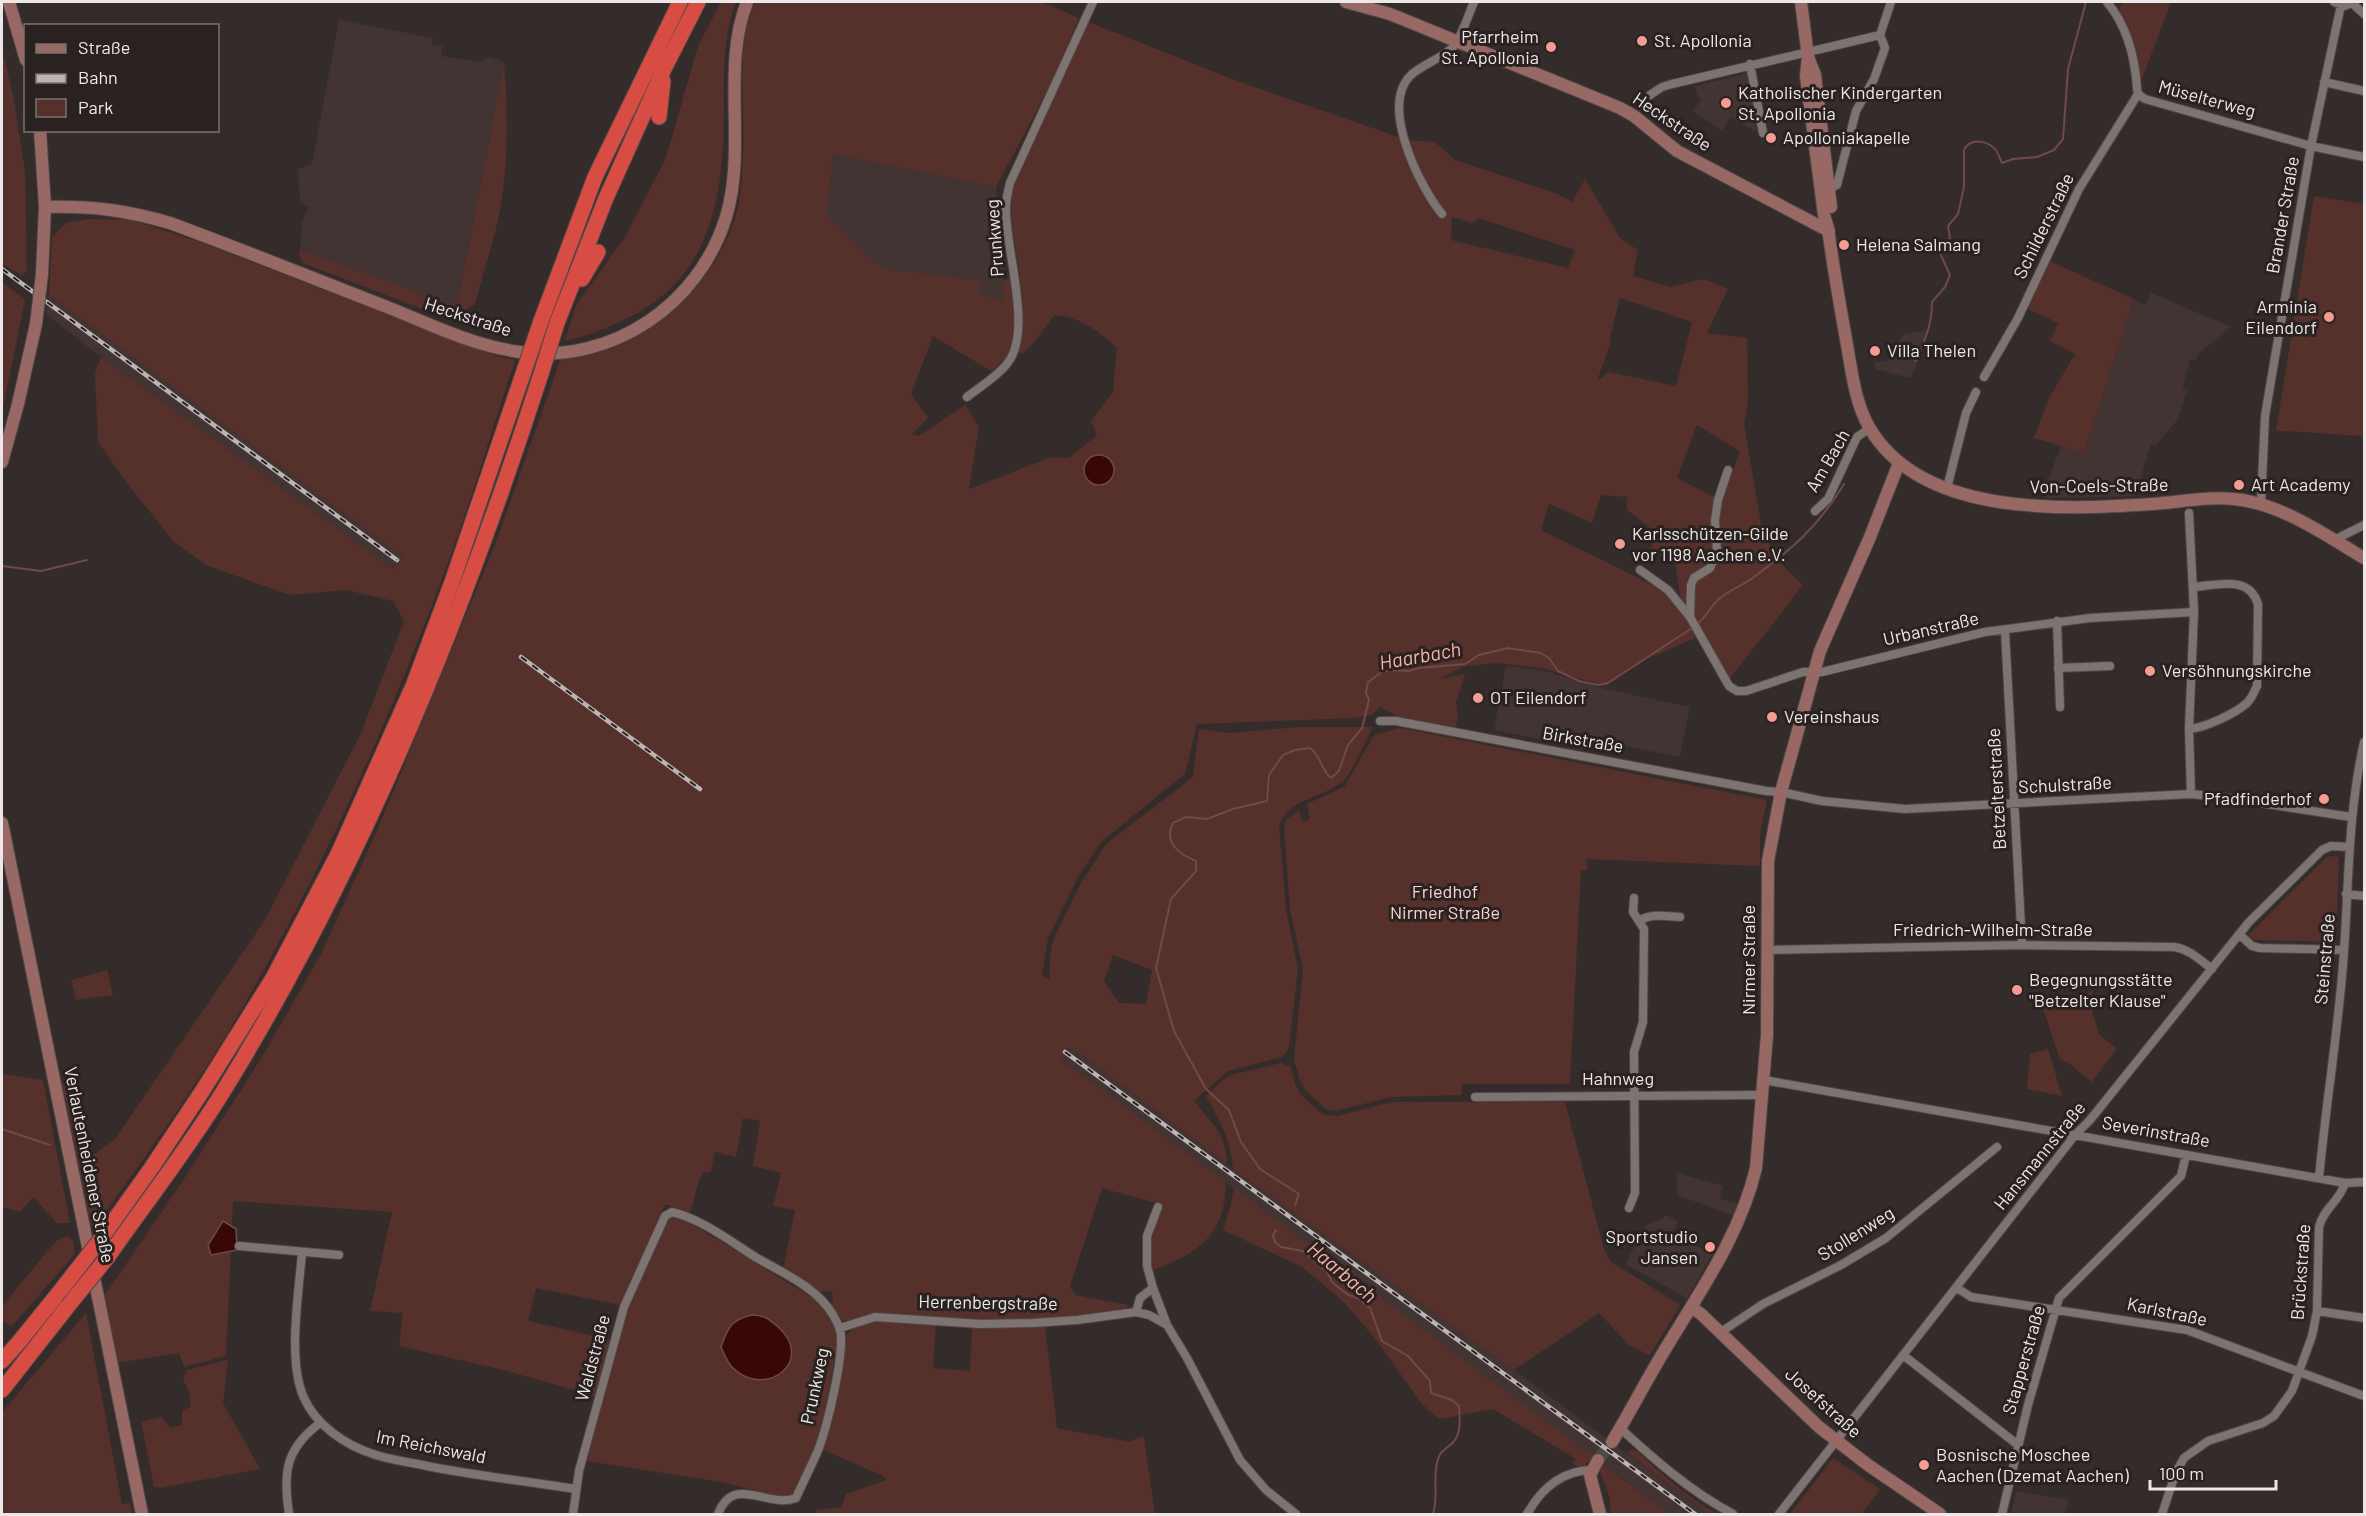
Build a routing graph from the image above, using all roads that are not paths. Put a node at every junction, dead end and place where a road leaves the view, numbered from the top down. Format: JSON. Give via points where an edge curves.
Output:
{"nodes":[{"id":1,"x":9,"y":2,"type":"edge"},
{"id":2,"x":698,"y":2,"type":"edge"},
{"id":3,"x":747,"y":2,"type":"edge"},
{"id":4,"x":1093,"y":2,"type":"edge"},
{"id":5,"x":1346,"y":2,"type":"edge"},
{"id":6,"x":1474,"y":2,"type":"edge"},
{"id":7,"x":1801,"y":2,"type":"edge"},
{"id":8,"x":1891,"y":2,"type":"edge"},
{"id":9,"x":2107,"y":2,"type":"edge"},
{"id":10,"x":2353,"y":2,"type":"edge"},
{"id":11,"x":678,"y":3,"type":"edge"},
{"id":12,"x":2338,"y":3,"type":"edge"},
{"id":13,"x":2364,"y":14,"type":"edge"},
{"id":14,"x":1880,"y":35,"type":"junction"},
{"id":15,"x":1457,"y":41,"type":"junction"},
{"id":16,"x":24,"y":53,"type":"edge"},
{"id":17,"x":1807,"y":54,"type":"junction"},
{"id":18,"x":1750,"y":64,"type":"junction"},
{"id":19,"x":664,"y":69,"type":"junction"},
{"id":20,"x":2324,"y":82,"type":"junction"},
{"id":21,"x":2364,"y":91,"type":"edge"},
{"id":22,"x":2138,"y":94,"type":"junction"},
{"id":23,"x":1650,"y":95,"type":"dead end"},
{"id":24,"x":659,"y":117,"type":"dead end"},
{"id":25,"x":40,"y":132,"type":"edge"},
{"id":26,"x":1763,"y":133,"type":"dead end"},
{"id":27,"x":2312,"y":146,"type":"junction"},
{"id":28,"x":2364,"y":157,"type":"edge"},
{"id":29,"x":1824,"y":196,"type":"junction"},
{"id":30,"x":45,"y":207,"type":"junction"},
{"id":31,"x":1442,"y":214,"type":"dead end"},
{"id":32,"x":1802,"y":218,"type":"junction"},
{"id":33,"x":1828,"y":230,"type":"junction"},
{"id":34,"x":598,"y":252,"type":"dead end"},
{"id":35,"x":563,"y":307,"type":"junction"},
{"id":36,"x":1984,"y":376,"type":"dead end"},
{"id":37,"x":1976,"y":392,"type":"dead end"},
{"id":38,"x":967,"y":397,"type":"dead end"},
{"id":39,"x":1870,"y":428,"type":"junction"},
{"id":40,"x":2,"y":462,"type":"edge"},
{"id":41,"x":1899,"y":463,"type":"junction"},
{"id":42,"x":1728,"y":470,"type":"dead end"},
{"id":43,"x":1947,"y":488,"type":"junction"},
{"id":44,"x":2261,"y":504,"type":"junction"},
{"id":45,"x":1815,"y":511,"type":"dead end"},
{"id":46,"x":2189,"y":513,"type":"dead end"},
{"id":47,"x":2364,"y":525,"type":"edge"},
{"id":48,"x":2334,"y":540,"type":"junction"},
{"id":49,"x":2364,"y":558,"type":"edge"},
{"id":50,"x":1640,"y":570,"type":"dead end"},
{"id":51,"x":2194,"y":587,"type":"junction"},
{"id":52,"x":2194,"y":612,"type":"junction"},
{"id":53,"x":1691,"y":619,"type":"junction"},
{"id":54,"x":2057,"y":621,"type":"junction"},
{"id":55,"x":2006,"y":631,"type":"junction"},
{"id":56,"x":2110,"y":666,"type":"dead end"},
{"id":57,"x":2058,"y":668,"type":"junction"},
{"id":58,"x":1812,"y":673,"type":"junction"},
{"id":59,"x":2060,"y":707,"type":"dead end"},
{"id":60,"x":1380,"y":721,"type":"dead end"},
{"id":61,"x":2189,"y":729,"type":"junction"},
{"id":62,"x":2364,"y":742,"type":"edge"},
{"id":63,"x":1781,"y":792,"type":"junction"},
{"id":64,"x":2191,"y":794,"type":"junction"},
{"id":65,"x":2014,"y":804,"type":"junction"},
{"id":66,"x":2351,"y":817,"type":"junction"},
{"id":67,"x":2,"y":823,"type":"edge"},
{"id":68,"x":2349,"y":847,"type":"junction"},
{"id":69,"x":2346,"y":894,"type":"junction"},
{"id":70,"x":2364,"y":896,"type":"edge"},
{"id":71,"x":1634,"y":898,"type":"dead end"},
{"id":72,"x":1680,"y":917,"type":"dead end"},
{"id":73,"x":1639,"y":921,"type":"junction"},
{"id":74,"x":2239,"y":934,"type":"junction"},
{"id":75,"x":2022,"y":945,"type":"junction"},
{"id":76,"x":1768,"y":950,"type":"junction"},
{"id":77,"x":2344,"y":950,"type":"junction"},
{"id":78,"x":2211,"y":969,"type":"junction"},
{"id":79,"x":1764,"y":1080,"type":"junction"},
{"id":80,"x":1762,"y":1095,"type":"junction"},
{"id":81,"x":1635,"y":1096,"type":"junction"},
{"id":82,"x":1475,"y":1097,"type":"dead end"},
{"id":83,"x":2075,"y":1135,"type":"junction"},
{"id":84,"x":1997,"y":1147,"type":"dead end"},
{"id":85,"x":2186,"y":1155,"type":"junction"},
{"id":86,"x":2319,"y":1178,"type":"junction"},
{"id":87,"x":2364,"y":1182,"type":"edge"},
{"id":88,"x":2345,"y":1183,"type":"junction"},
{"id":89,"x":1158,"y":1207,"type":"dead end"},
{"id":90,"x":1629,"y":1209,"type":"dead end"},
{"id":91,"x":665,"y":1216,"type":"joint"},
{"id":92,"x":239,"y":1246,"type":"dead end"},
{"id":93,"x":302,"y":1252,"type":"junction"},
{"id":94,"x":339,"y":1255,"type":"dead end"},
{"id":95,"x":1153,"y":1288,"type":"junction"},
{"id":96,"x":1957,"y":1288,"type":"junction"},
{"id":97,"x":1692,"y":1308,"type":"junction"},
{"id":98,"x":2055,"y":1308,"type":"junction"},
{"id":99,"x":2317,"y":1311,"type":"junction"},
{"id":100,"x":1136,"y":1312,"type":"junction"},
{"id":101,"x":2364,"y":1318,"type":"edge"},
{"id":102,"x":1167,"y":1325,"type":"junction"},
{"id":103,"x":840,"y":1328,"type":"junction"},
{"id":104,"x":1721,"y":1332,"type":"junction"},
{"id":105,"x":1903,"y":1355,"type":"junction"},
{"id":106,"x":2,"y":1361,"type":"edge"},
{"id":107,"x":2301,"y":1370,"type":"junction"},
{"id":108,"x":2,"y":1390,"type":"edge"},
{"id":109,"x":2364,"y":1396,"type":"edge"},
{"id":110,"x":320,"y":1423,"type":"junction"},
{"id":111,"x":1620,"y":1428,"type":"junction"},
{"id":112,"x":1835,"y":1441,"type":"junction"},
{"id":113,"x":1612,"y":1442,"type":"tunnel mouth"},
{"id":114,"x":2018,"y":1445,"type":"junction"},
{"id":115,"x":1595,"y":1465,"type":"joint"},
{"id":116,"x":576,"y":1489,"type":"junction"},
{"id":117,"x":142,"y":1515,"type":"edge"},
{"id":118,"x":289,"y":1515,"type":"edge"},
{"id":119,"x":573,"y":1515,"type":"edge"},
{"id":120,"x":718,"y":1515,"type":"edge"},
{"id":121,"x":1296,"y":1515,"type":"edge"},
{"id":122,"x":1527,"y":1515,"type":"edge"},
{"id":123,"x":1600,"y":1515,"type":"edge"},
{"id":124,"x":1733,"y":1515,"type":"edge"},
{"id":125,"x":1779,"y":1515,"type":"edge"},
{"id":126,"x":1940,"y":1515,"type":"edge"},
{"id":127,"x":2002,"y":1515,"type":"edge"},
{"id":128,"x":2162,"y":1515,"type":"edge"}],
"edges":[{"from":1,"to":16,"type":"main road"},
{"from":2,"to":19,"type":"highway"},
{"from":3,"to":30,"type":"main road","name":"Heckstraße","via":[[738,38],[732,186],[715,245],[702,268],[667,309],[640,328],[591,348],[542,353],[499,348],[133,212],[99,207]]},
{"from":4,"to":38,"type":"street","name":"Prunkweg","via":[[1010,183],[1006,207],[1019,318],[1018,341],[1007,365]]},
{"from":5,"to":15,"type":"main road","name":"Heckstraße","via":[[1390,14]]},
{"from":6,"to":15,"type":"street"},
{"from":7,"to":17,"type":"main road","name":"Von-Coels-Straße"},
{"from":8,"to":14,"type":"street"},
{"from":9,"to":22,"type":"street","name":"Müselterweg","via":[[2117,13],[2133,53]]},
{"from":10,"to":12,"type":"street"},
{"from":10,"to":13,"type":"street"},
{"from":11,"to":106,"type":"highway","bridge":true,"via":[[595,177],[540,321],[413,686],[338,854],[273,978],[178,1129],[100,1240]]},
{"from":12,"to":20,"type":"street","name":"Brander Straße"},
{"from":14,"to":17,"type":"street"},
{"from":14,"to":29,"type":"street","via":[[1885,48],[1856,111],[1837,185]]},
{"from":15,"to":31,"type":"street","via":[[1410,76],[1400,103],[1402,132],[1414,171]]},
{"from":15,"to":32,"type":"main road","name":"Heckstraße","via":[[1627,112],[1677,151]]},
{"from":17,"to":18,"type":"street"},
{"from":17,"to":29,"type":"main road","name":"Von-Coels-Straße","via":[[1806,76]]},
{"from":18,"to":23,"type":"street","via":[[1662,87]]},
{"from":18,"to":26,"type":"street"},
{"from":19,"to":24,"type":"highway"},
{"from":19,"to":35,"type":"highway"},
{"from":20,"to":21,"type":"street"},
{"from":20,"to":27,"type":"street","name":"Brander Straße"},
{"from":22,"to":27,"type":"street","name":"Müselterweg"},
{"from":22,"to":36,"type":"street","name":"Schilderstraße","via":[[2079,189],[2018,318]]},
{"from":25,"to":30,"type":"main road"},
{"from":27,"to":28,"type":"street","name":"Müselterweg"},
{"from":27,"to":44,"type":"street","name":"Brander Straße","via":[[2265,416]]},
{"from":29,"to":32,"type":"main road","via":[[1812,216]]},
{"from":29,"to":33,"type":"main road","name":"Von-Coels-Straße"},
{"from":30,"to":40,"type":"main road","bridge":true,"via":[[36,324]]},
{"from":32,"to":33,"type":"main road","name":"Heckstraße"},
{"from":33,"to":39,"type":"main road","name":"Von-Coels-Straße","via":[[1857,396]]},
{"from":34,"to":35,"type":"highway"},
{"from":35,"to":108,"type":"highway","bridge":true,"via":[[505,486],[432,678],[353,856],[220,1096],[107,1258]]},
{"from":37,"to":43,"type":"street","via":[[1966,413]]},
{"from":39,"to":41,"type":"main road","name":"Von-Coels-Straße"},
{"from":39,"to":45,"type":"street","name":"Am Bach","via":[[1857,437],[1828,499]]},
{"from":41,"to":43,"type":"main road","name":"Von-Coels-Straße"},
{"from":41,"to":58,"type":"main road","name":"Nirmer Straße"},
{"from":42,"to":53,"type":"street","via":[[1715,520],[1717,551],[1710,568],[1694,578],[1691,585]]},
{"from":43,"to":44,"type":"main road","name":"Von-Coels-Straße","via":[[1993,501],[2055,508],[2224,498]]},
{"from":44,"to":48,"type":"main road","name":"Von-Coels-Straße"},
{"from":46,"to":51,"type":"street"},
{"from":47,"to":48,"type":"street"},
{"from":48,"to":49,"type":"main road","name":"Von-Coels-Straße"},
{"from":50,"to":53,"type":"street","via":[[1668,590]]},
{"from":51,"to":52,"type":"street"},
{"from":51,"to":61,"type":"street","via":[[2233,584],[2244,586],[2256,596],[2257,686],[2246,704],[2201,728]]},
{"from":52,"to":54,"type":"street","name":"Urbanstraße"},
{"from":52,"to":61,"type":"street"},
{"from":53,"to":58,"type":"street","name":"Urbanstraße","via":[[1725,681],[1737,690]]},
{"from":54,"to":55,"type":"street","name":"Urbanstraße"},
{"from":54,"to":57,"type":"street"},
{"from":55,"to":58,"type":"street","name":"Urbanstraße"},
{"from":55,"to":65,"type":"street","name":"Betzelterstraße"},
{"from":56,"to":57,"type":"street"},
{"from":57,"to":59,"type":"street"},
{"from":58,"to":63,"type":"main road","name":"Nirmer Straße"},
{"from":60,"to":63,"type":"street","name":"Birkstraße"},
{"from":61,"to":64,"type":"street"},
{"from":62,"to":66,"type":"street","name":"Steinstraße"},
{"from":63,"to":65,"type":"street","name":"Schulstraße","via":[[1822,801],[1905,809]]},
{"from":63,"to":76,"type":"main road","name":"Nirmer Straße","via":[[1768,861]]},
{"from":64,"to":65,"type":"street","name":"Schulstraße"},
{"from":64,"to":66,"type":"street","name":"Schulstraße"},
{"from":65,"to":75,"type":"street","name":"Betzelterstraße"},
{"from":66,"to":68,"type":"street","name":"Steinstraße"},
{"from":67,"to":117,"type":"main road","name":"Verlautenheidener Straße"},
{"from":68,"to":69,"type":"street","name":"Steinstraße"},
{"from":68,"to":74,"type":"street","name":"Hansmannstraße","via":[[2322,850]]},
{"from":69,"to":70,"type":"street"},
{"from":69,"to":77,"type":"street","name":"Steinstraße"},
{"from":71,"to":73,"type":"street","via":[[1633,912]]},
{"from":72,"to":73,"type":"street","via":[[1656,915]]},
{"from":73,"to":81,"type":"street","via":[[1644,929],[1643,1022],[1634,1052]]},
{"from":74,"to":77,"type":"street","via":[[2260,948]]},
{"from":74,"to":78,"type":"street","name":"Hansmannstraße"},
{"from":75,"to":76,"type":"street","name":"Friedrich-Wilhelm-Straße"},
{"from":75,"to":78,"type":"street","name":"Friedrich-Wilhelm-Straße","via":[[2183,948]]},
{"from":76,"to":79,"type":"main road","name":"Nirmer Straße"},
{"from":77,"to":86,"type":"street","name":"Steinstraße"},
{"from":78,"to":83,"type":"street","name":"Hansmannstraße"},
{"from":79,"to":80,"type":"main road","name":"Nirmer Straße"},
{"from":79,"to":83,"type":"street","name":"Severinstraße"},
{"from":80,"to":81,"type":"street","name":"Hahnweg"},
{"from":80,"to":97,"type":"main road","name":"Nirmer Straße","via":[[1751,1189],[1733,1233]]},
{"from":81,"to":82,"type":"street","name":"Hahnweg"},
{"from":81,"to":90,"type":"street","via":[[1635,1193]]},
{"from":83,"to":85,"type":"street","name":"Severinstraße"},
{"from":83,"to":96,"type":"street","name":"Hansmannstraße"},
{"from":84,"to":104,"type":"street","name":"Stollenweg","via":[[1886,1238],[1763,1304]]},
{"from":85,"to":86,"type":"street","name":"Severinstraße"},
{"from":85,"to":98,"type":"street","name":"Stapperstraße","via":[[2181,1176],[2059,1298]]},
{"from":86,"to":88,"type":"street","name":"Severinstraße"},
{"from":87,"to":88,"type":"street","name":"Severinstraße"},
{"from":88,"to":99,"type":"street","name":"Brückstraße","via":[[2319,1227]]},
{"from":89,"to":95,"type":"street","via":[[1147,1236],[1147,1266]]},
{"from":91,"to":103,"type":"street","name":"Prunkweg","via":[[672,1212],[683,1215],[803,1285],[820,1298]]},
{"from":91,"to":116,"type":"street","name":"Waldstraße","via":[[624,1307]]},
{"from":92,"to":93,"type":"street"},
{"from":93,"to":94,"type":"street"},
{"from":93,"to":110,"type":"street","name":"Im Reichswald","via":[[295,1346],[298,1376],[304,1398]]},
{"from":95,"to":100,"type":"street","via":[[1140,1298]]},
{"from":95,"to":102,"type":"street"},
{"from":96,"to":98,"type":"street","name":"Karlstraße","via":[[1971,1297]]},
{"from":96,"to":105,"type":"street","name":"Hansmannstraße"},
{"from":97,"to":104,"type":"main road","name":"Josefstraße"},
{"from":97,"to":111,"type":"main road","name":"Nirmer Straße"},
{"from":98,"to":107,"type":"street","name":"Karlstraße","via":[[2187,1330]]},
{"from":98,"to":114,"type":"street","name":"Stapperstraße"},
{"from":99,"to":101,"type":"street"},
{"from":99,"to":107,"type":"street","name":"Brückstraße"},
{"from":100,"to":102,"type":"street","name":"Herrenbergstraße"},
{"from":100,"to":103,"type":"street","name":"Herrenbergstraße","via":[[1034,1323],[875,1317]]},
{"from":102,"to":121,"type":"street","via":[[1240,1460],[1266,1490]]},
{"from":103,"to":120,"type":"street","name":"Prunkweg","via":[[837,1371],[819,1448],[796,1498],[787,1502],[739,1493],[721,1506]]},
{"from":104,"to":112,"type":"main road","name":"Josefstraße"},
{"from":105,"to":112,"type":"street","name":"Hansmannstraße"},
{"from":105,"to":114,"type":"street"},
{"from":107,"to":109,"type":"street","name":"Karlstraße"},
{"from":107,"to":128,"type":"street","name":"Brückstraße","via":[[2274,1416],[2208,1441],[2184,1458]]},
{"from":110,"to":116,"type":"street","name":"Im Reichswald","via":[[371,1454]]},
{"from":110,"to":118,"type":"street","via":[[294,1448],[289,1462],[285,1483]]},
{"from":111,"to":113,"type":"main road","name":"Nirmer Straße"},
{"from":111,"to":124,"type":"street","via":[[1678,1480]]},
{"from":112,"to":125,"type":"street","name":"Hansmannstraße"},
{"from":112,"to":126,"type":"main road","name":"Josefstraße"},
{"from":114,"to":127,"type":"street","name":"Stapperstraße"},
{"from":115,"to":122,"type":"street","via":[[1564,1476],[1536,1498]]},
{"from":115,"to":123,"type":"main road","via":[[1590,1475]]},
{"from":116,"to":119,"type":"street","name":"Waldstraße"}]}
